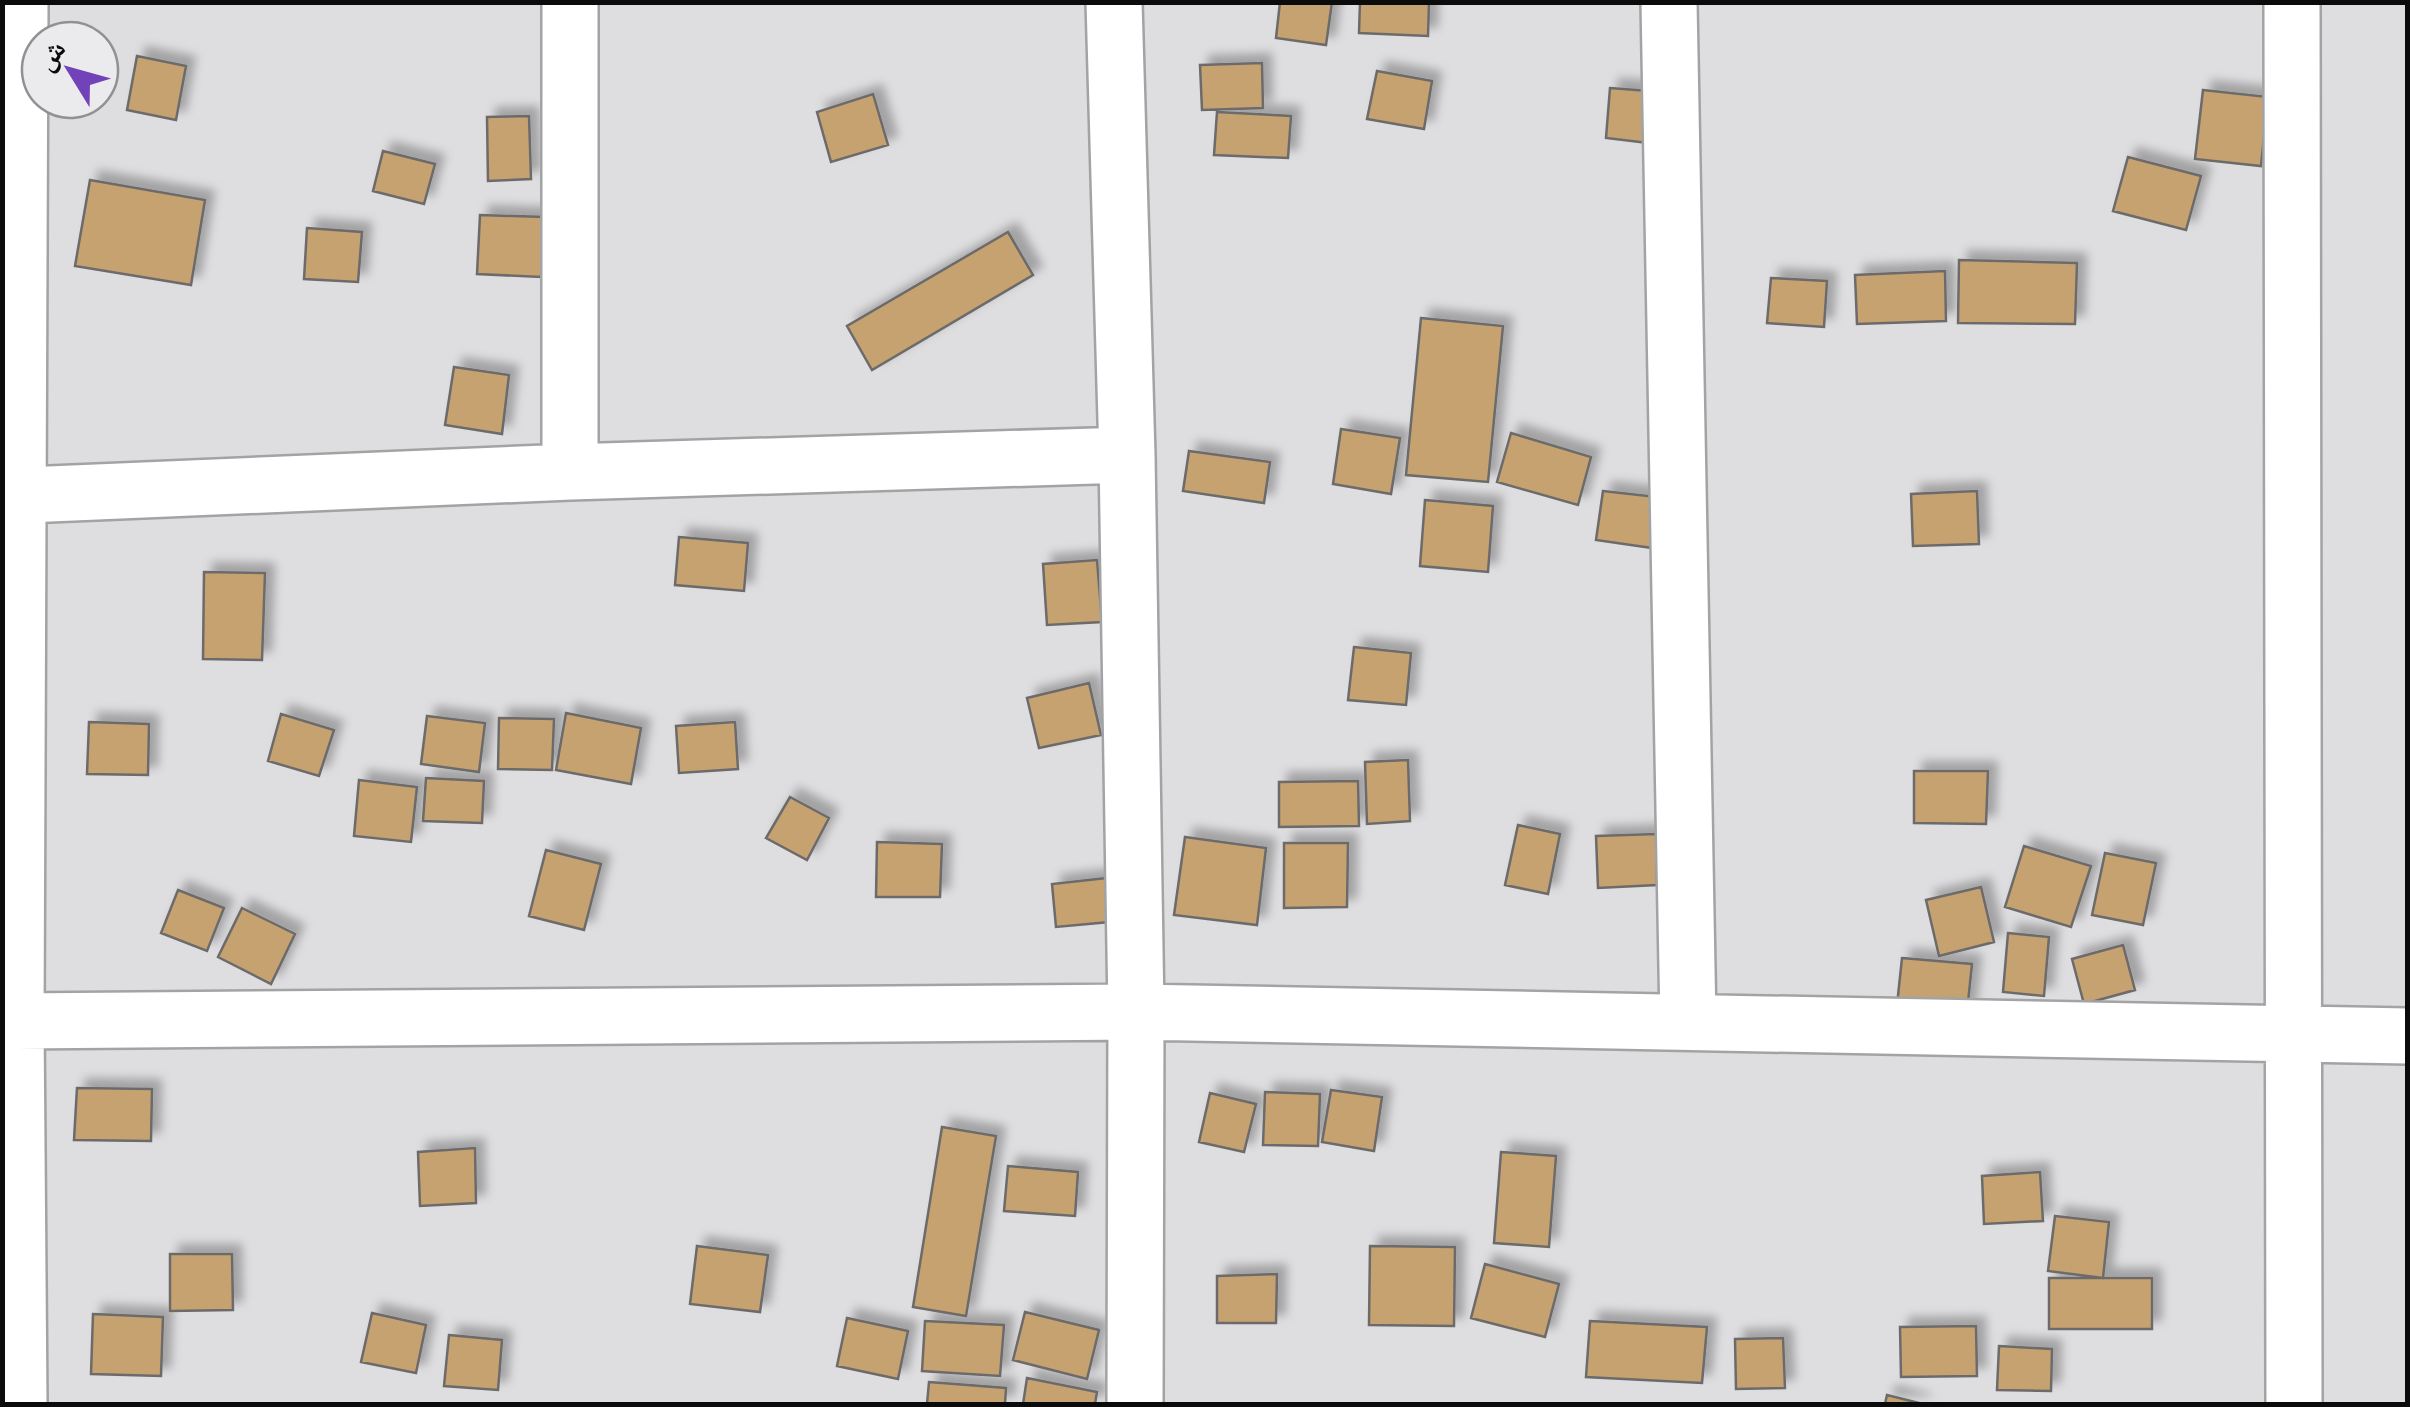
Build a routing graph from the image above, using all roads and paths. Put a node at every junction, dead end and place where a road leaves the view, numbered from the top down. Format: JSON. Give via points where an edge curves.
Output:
{"nodes":[{"id":1,"x":20,"y":2,"type":"edge"},
{"id":2,"x":570,"y":2,"type":"edge"},
{"id":3,"x":1114,"y":2,"type":"edge"},
{"id":4,"x":1669,"y":2,"type":"edge"},
{"id":5,"x":2292,"y":2,"type":"edge"},
{"id":6,"x":1127,"y":455,"type":"junction"},
{"id":7,"x":570,"y":472,"type":"junction"},
{"id":8,"x":10,"y":496,"type":"edge"},
{"id":9,"x":1136,"y":1012,"type":"junction"},
{"id":10,"x":16,"y":1021,"type":"junction"},
{"id":11,"x":1688,"y":1022,"type":"junction"},
{"id":12,"x":2293,"y":1036,"type":"junction"},
{"id":13,"x":2408,"y":1036,"type":"edge"},
{"id":14,"x":18,"y":1404,"type":"edge"},
{"id":15,"x":1135,"y":1404,"type":"edge"},
{"id":16,"x":2294,"y":1404,"type":"edge"}],
"edges":[{"from":1,"to":8,"type":"street"},
{"from":2,"to":7,"type":"street"},
{"from":3,"to":6,"type":"street"},
{"from":4,"to":11,"type":"street"},
{"from":5,"to":12,"type":"street"},
{"from":6,"to":7,"type":"street"},
{"from":6,"to":9,"type":"street"},
{"from":7,"to":8,"type":"street"},
{"from":8,"to":10,"type":"street"},
{"from":9,"to":10,"type":"street"},
{"from":9,"to":11,"type":"street"},
{"from":9,"to":15,"type":"street"},
{"from":10,"to":14,"type":"street"},
{"from":11,"to":12,"type":"street"},
{"from":12,"to":13,"type":"street"},
{"from":12,"to":16,"type":"street"}]}
